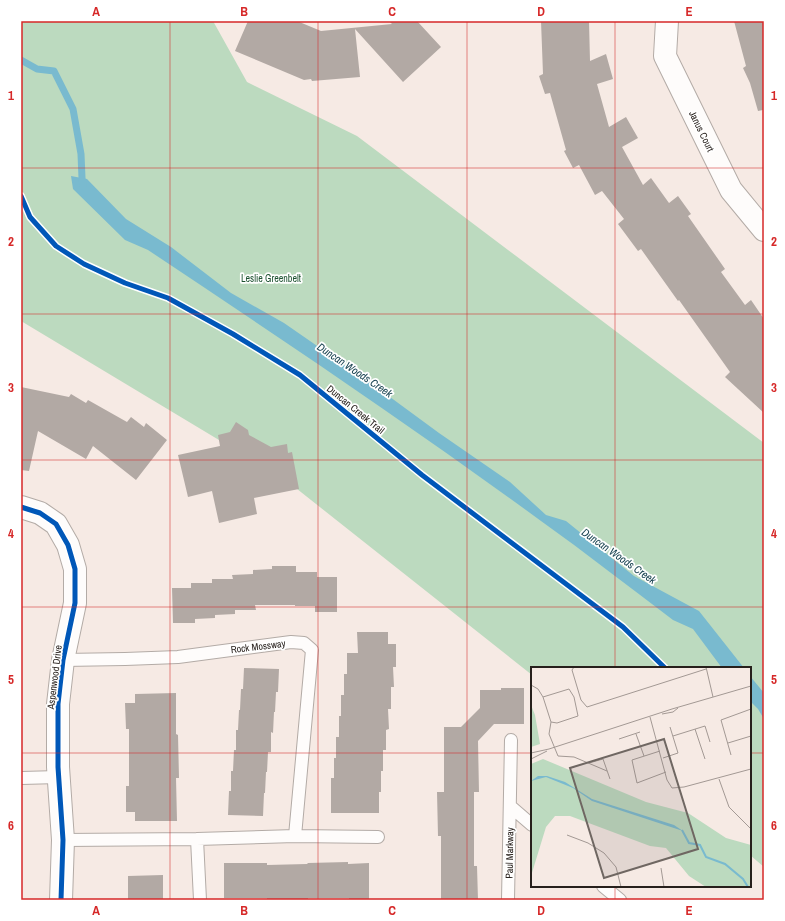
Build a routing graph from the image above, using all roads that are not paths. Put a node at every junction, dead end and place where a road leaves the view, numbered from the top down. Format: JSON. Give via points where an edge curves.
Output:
{"nodes":[{"id":1,"x":666,"y":21,"type":"edge"},
{"id":2,"x":764,"y":230,"type":"edge"},
{"id":3,"x":21,"y":507,"type":"edge"},
{"id":4,"x":63,"y":660,"type":"junction"},
{"id":5,"x":511,"y":740,"type":"dead end"},
{"id":6,"x":59,"y":777,"type":"junction"},
{"id":7,"x":21,"y":778,"type":"edge"},
{"id":8,"x":510,"y":806,"type":"junction"},
{"id":9,"x":531,"y":824,"type":"edge"},
{"id":10,"x":295,"y":836,"type":"junction"},
{"id":11,"x":378,"y":837,"type":"dead end"},
{"id":12,"x":197,"y":839,"type":"junction"},
{"id":13,"x":63,"y":840,"type":"junction"},
{"id":14,"x":604,"y":887,"type":"edge"},
{"id":15,"x":61,"y":900,"type":"edge"},
{"id":16,"x":200,"y":900,"type":"edge"},
{"id":17,"x":508,"y":900,"type":"edge"},
{"id":18,"x":620,"y":900,"type":"edge"}],
"edges":[{"from":1,"to":2,"type":"street","name":"Janus Court","via":[[665,56],[731,190]]},
{"from":3,"to":4,"type":"street","name":"Aspenwood Drive","via":[[40,513],[56,524],[68,545],[75,569],[75,603]]},
{"from":4,"to":6,"type":"street","name":"Aspenwood Drive","via":[[58,704]]},
{"from":4,"to":10,"type":"lane","name":"Rock Mossway","via":[[178,657],[291,642],[304,643],[312,650]]},
{"from":5,"to":8,"type":"lane","name":"Paul Markway"},
{"from":6,"to":7,"type":"lane"},
{"from":6,"to":13,"type":"street","name":"Aspenwood Drive"},
{"from":8,"to":9,"type":"lane","name":"Paul Markway"},
{"from":8,"to":17,"type":"lane","name":"Paul Markway"},
{"from":10,"to":11,"type":"lane"},
{"from":10,"to":12,"type":"lane"},
{"from":12,"to":13,"type":"lane"},
{"from":12,"to":16,"type":"lane"},
{"from":13,"to":15,"type":"street","name":"Aspenwood Drive"},
{"from":14,"to":18,"type":"lane"}]}
